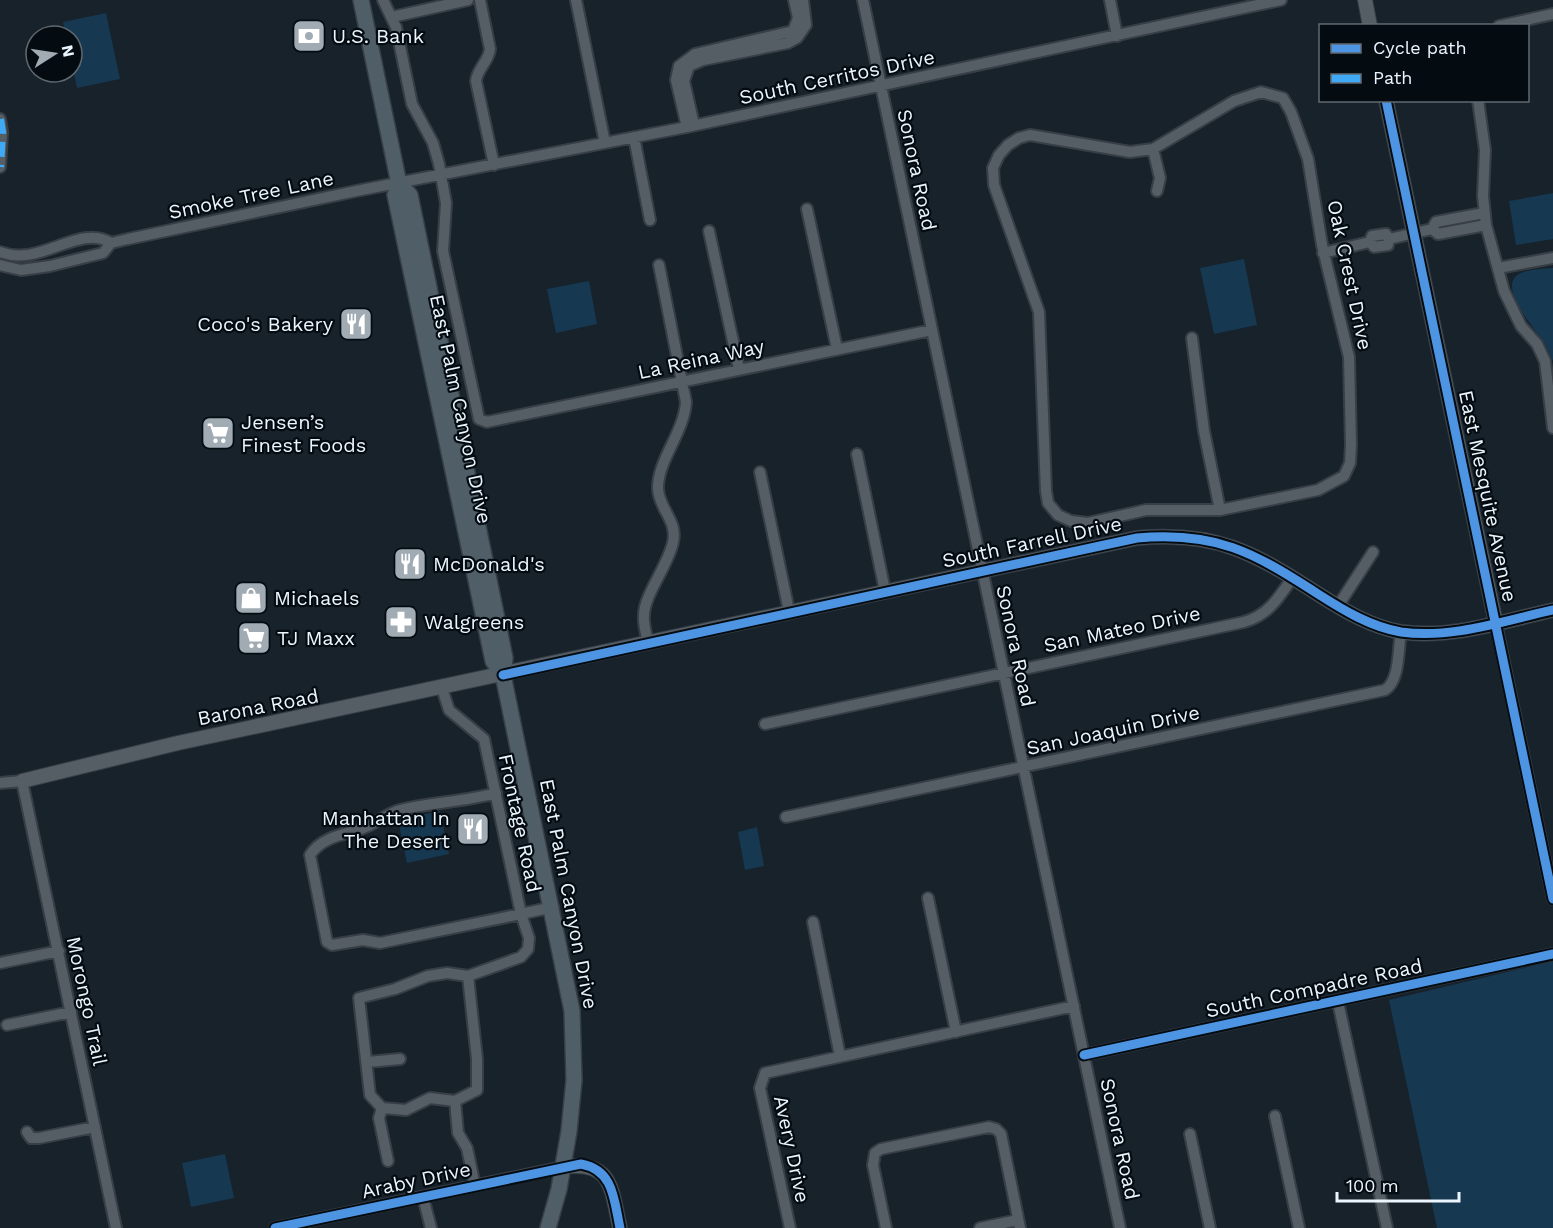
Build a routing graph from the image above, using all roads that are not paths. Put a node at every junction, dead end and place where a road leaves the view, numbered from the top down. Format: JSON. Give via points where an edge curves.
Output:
{"nodes":[{"id":1,"x":361,"y":0,"type":"edge"},
{"id":2,"x":383,"y":0,"type":"edge"},
{"id":3,"x":468,"y":0,"type":"edge"},
{"id":4,"x":480,"y":0,"type":"edge"},
{"id":5,"x":576,"y":0,"type":"edge"},
{"id":6,"x":794,"y":0,"type":"edge"},
{"id":7,"x":803,"y":0,"type":"edge"},
{"id":8,"x":864,"y":0,"type":"edge"},
{"id":9,"x":1110,"y":0,"type":"edge"},
{"id":10,"x":1281,"y":0,"type":"edge"},
{"id":11,"x":1365,"y":0,"type":"edge"},
{"id":12,"x":1553,"y":14,"type":"edge"},
{"id":13,"x":392,"y":17,"type":"junction"},
{"id":14,"x":1370,"y":24,"type":"edge"},
{"id":15,"x":1508,"y":24,"type":"edge"},
{"id":16,"x":1117,"y":36,"type":"junction"},
{"id":17,"x":882,"y":86,"type":"junction"},
{"id":18,"x":1386,"y":102,"type":"edge"},
{"id":19,"x":1478,"y":102,"type":"edge"},
{"id":20,"x":0,"y":119,"type":"edge"},
{"id":21,"x":690,"y":126,"type":"junction"},
{"id":22,"x":634,"y":137,"type":"junction"},
{"id":23,"x":605,"y":143,"type":"junction"},
{"id":24,"x":1153,"y":149,"type":"junction"},
{"id":25,"x":494,"y":165,"type":"junction"},
{"id":26,"x":0,"y":167,"type":"edge"},
{"id":27,"x":441,"y":176,"type":"junction"},
{"id":28,"x":399,"y":184,"type":"junction"},
{"id":29,"x":1157,"y":191,"type":"dead end"},
{"id":30,"x":807,"y":209,"type":"dead end"},
{"id":31,"x":1484,"y":213,"type":"junction"},
{"id":32,"x":650,"y":220,"type":"dead end"},
{"id":33,"x":1486,"y":225,"type":"junction"},
{"id":34,"x":1432,"y":229,"type":"junction"},
{"id":35,"x":709,"y":231,"type":"dead end"},
{"id":36,"x":1415,"y":233,"type":"junction"},
{"id":37,"x":111,"y":243,"type":"junction"},
{"id":38,"x":60,"y":247,"type":"junction"},
{"id":39,"x":0,"y":252,"type":"edge"},
{"id":40,"x":1323,"y":253,"type":"junction"},
{"id":41,"x":1553,"y":258,"type":"edge"},
{"id":42,"x":64,"y":263,"type":"junction"},
{"id":43,"x":0,"y":265,"type":"edge"},
{"id":44,"x":659,"y":265,"type":"dead end"},
{"id":45,"x":1498,"y":268,"type":"junction"},
{"id":46,"x":932,"y":330,"type":"junction"},
{"id":47,"x":1192,"y":338,"type":"dead end"},
{"id":48,"x":837,"y":349,"type":"junction"},
{"id":49,"x":739,"y":369,"type":"junction"},
{"id":50,"x":682,"y":382,"type":"junction"},
{"id":51,"x":1553,"y":428,"type":"edge"},
{"id":52,"x":856,"y":454,"type":"dead end"},
{"id":53,"x":760,"y":472,"type":"dead end"},
{"id":54,"x":1220,"y":510,"type":"junction"},
{"id":55,"x":1373,"y":552,"type":"dead end"},
{"id":56,"x":981,"y":571,"type":"junction"},
{"id":57,"x":1293,"y":578,"type":"junction"},
{"id":58,"x":885,"y":591,"type":"junction"},
{"id":59,"x":1338,"y":606,"type":"junction"},
{"id":60,"x":1553,"y":610,"type":"edge"},
{"id":61,"x":789,"y":612,"type":"junction"},
{"id":62,"x":1496,"y":624,"type":"junction"},
{"id":63,"x":1401,"y":632,"type":"junction"},
{"id":64,"x":648,"y":642,"type":"junction"},
{"id":65,"x":1004,"y":672,"type":"junction"},
{"id":66,"x":503,"y":675,"type":"junction"},
{"id":67,"x":442,"y":688,"type":"junction"},
{"id":68,"x":765,"y":724,"type":"dead end"},
{"id":69,"x":1024,"y":767,"type":"junction"},
{"id":70,"x":22,"y":781,"type":"junction"},
{"id":71,"x":0,"y":783,"type":"edge"},
{"id":72,"x":496,"y":793,"type":"junction"},
{"id":73,"x":786,"y":817,"type":"dead end"},
{"id":74,"x":928,"y":898,"type":"dead end"},
{"id":75,"x":1553,"y":899,"type":"edge"},
{"id":76,"x":553,"y":907,"type":"junction"},
{"id":77,"x":521,"y":914,"type":"junction"},
{"id":78,"x":813,"y":922,"type":"dead end"},
{"id":79,"x":59,"y":951,"type":"junction"},
{"id":80,"x":1552,"y":955,"type":"edge"},
{"id":81,"x":0,"y":963,"type":"edge"},
{"id":82,"x":468,"y":976,"type":"junction"},
{"id":83,"x":1338,"y":1002,"type":"junction"},
{"id":84,"x":1074,"y":1006,"type":"junction"},
{"id":85,"x":71,"y":1012,"type":"junction"},
{"id":86,"x":7,"y":1025,"type":"dead end"},
{"id":87,"x":956,"y":1032,"type":"junction"},
{"id":88,"x":1084,"y":1055,"type":"junction"},
{"id":89,"x":840,"y":1056,"type":"junction"},
{"id":90,"x":400,"y":1059,"type":"dead end"},
{"id":91,"x":368,"y":1062,"type":"junction"},
{"id":92,"x":455,"y":1101,"type":"junction"},
{"id":93,"x":382,"y":1108,"type":"junction"},
{"id":94,"x":1275,"y":1116,"type":"dead end"},
{"id":95,"x":95,"y":1127,"type":"junction"},
{"id":96,"x":27,"y":1132,"type":"dead end"},
{"id":97,"x":1190,"y":1134,"type":"dead end"},
{"id":98,"x":388,"y":1161,"type":"dead end"},
{"id":99,"x":563,"y":1167,"type":"junction"},
{"id":100,"x":475,"y":1186,"type":"junction"},
{"id":101,"x":423,"y":1197,"type":"junction"},
{"id":102,"x":1019,"y":1224,"type":"edge"},
{"id":103,"x":116,"y":1228,"type":"edge"},
{"id":104,"x":275,"y":1228,"type":"edge"},
{"id":105,"x":430,"y":1228,"type":"edge"},
{"id":106,"x":548,"y":1228,"type":"edge"},
{"id":107,"x":620,"y":1228,"type":"edge"},
{"id":108,"x":790,"y":1228,"type":"edge"},
{"id":109,"x":886,"y":1228,"type":"edge"},
{"id":110,"x":980,"y":1228,"type":"edge"},
{"id":111,"x":1120,"y":1228,"type":"edge"},
{"id":112,"x":1210,"y":1228,"type":"edge"},
{"id":113,"x":1299,"y":1228,"type":"edge"},
{"id":114,"x":1387,"y":1228,"type":"edge"}],
"edges":[{"from":1,"to":28,"type":"main road","name":"East Palm Canyon Drive"},
{"from":2,"to":13,"type":"street"},
{"from":3,"to":13,"type":"street"},
{"from":4,"to":25,"type":"street","via":[[490,49],[476,81]]},
{"from":5,"to":23,"type":"street"},
{"from":6,"to":21,"type":"street","via":[[798,18],[793,31],[695,54],[679,66],[676,80]]},
{"from":7,"to":21,"type":"street","via":[[806,25],[797,38],[689,66],[684,81]]},
{"from":8,"to":17,"type":"street","name":"Sonora Road"},
{"from":9,"to":16,"type":"street"},
{"from":10,"to":16,"type":"street","name":"South Cerritos Drive"},
{"from":11,"to":14,"type":"street"},
{"from":12,"to":15,"type":"street"},
{"from":13,"to":27,"type":"street","via":[[412,104],[433,143]]},
{"from":16,"to":17,"type":"street","name":"South Cerritos Drive"},
{"from":17,"to":21,"type":"street","name":"South Cerritos Drive"},
{"from":17,"to":46,"type":"street","name":"Sonora Road"},
{"from":18,"to":36,"type":"street","name":"East Mesquite Avenue"},
{"from":19,"to":31,"type":"street","via":[[1485,150]]},
{"from":20,"to":26,"type":"street"},
{"from":21,"to":22,"type":"street","name":"South Cerritos Drive"},
{"from":22,"to":23,"type":"street","name":"South Cerritos Drive"},
{"from":22,"to":32,"type":"street"},
{"from":23,"to":25,"type":"street","name":"South Cerritos Drive"},
{"from":24,"to":29,"type":"street","via":[[1160,178]]},
{"from":24,"to":40,"type":"street","name":"Oak Crest Drive","via":[[1252,93],[1271,93],[1283,98],[1308,159]]},
{"from":24,"to":54,"type":"street","via":[[1130,152],[1030,135],[1008,144],[993,168],[994,185],[1039,312],[1048,503],[1058,515],[1088,522],[1146,510]]},
{"from":25,"to":27,"type":"street","name":"South Cerritos Drive"},
{"from":27,"to":28,"type":"street","name":"South Cerritos Drive"},
{"from":27,"to":50,"type":"street","name":"La Reina Way","via":[[446,203],[443,251],[479,419],[487,422]]},
{"from":28,"to":37,"type":"street","name":"Smoke Tree Lane"},
{"from":28,"to":66,"type":"main road","name":"East Palm Canyon Drive","via":[[395,195],[426,346],[493,660]]},
{"from":30,"to":48,"type":"street"},
{"from":31,"to":33,"type":"street"},
{"from":31,"to":34,"type":"street","via":[[1436,222]]},
{"from":33,"to":34,"type":"street","via":[[1438,234]]},
{"from":33,"to":45,"type":"street"},
{"from":34,"to":36,"type":"street"},
{"from":35,"to":49,"type":"street"},
{"from":36,"to":40,"type":"street","via":[[1389,239],[1388,245],[1382,247],[1374,247],[1370,242]]},
{"from":36,"to":62,"type":"street","name":"East Mesquite Avenue"},
{"from":37,"to":38,"type":"street","name":"Smoke Tree Lane","via":[[100,237],[83,238]]},
{"from":37,"to":42,"type":"street","name":"Smoke Tree Lane","via":[[104,253]]},
{"from":38,"to":39,"type":"street","name":"Smoke Tree Lane","via":[[33,255]]},
{"from":38,"to":42,"type":"street"},
{"from":40,"to":54,"type":"street","name":"Oak Crest Drive","via":[[1349,357],[1350,462],[1344,476],[1318,490]]},
{"from":41,"to":45,"type":"street"},
{"from":42,"to":43,"type":"street","name":"Smoke Tree Lane","via":[[21,270]]},
{"from":44,"to":50,"type":"street"},
{"from":45,"to":51,"type":"street","via":[[1521,326],[1537,344],[1545,361]]},
{"from":46,"to":48,"type":"street","name":"La Reina Way"},
{"from":46,"to":56,"type":"street","name":"Sonora Road"},
{"from":47,"to":54,"type":"street","via":[[1203,431]]},
{"from":48,"to":49,"type":"street","name":"La Reina Way"},
{"from":49,"to":50,"type":"street","name":"La Reina Way"},
{"from":50,"to":64,"type":"street","via":[[685,419],[659,478],[658,492],[674,526],[674,538],[644,611]]},
{"from":52,"to":58,"type":"street"},
{"from":53,"to":61,"type":"street"},
{"from":55,"to":59,"type":"street"},
{"from":56,"to":57,"type":"street","name":"South Farrell Drive","via":[[1137,538],[1178,535],[1228,544]]},
{"from":56,"to":58,"type":"street","name":"South Farrell Drive"},
{"from":56,"to":65,"type":"street","name":"Sonora Road"},
{"from":57,"to":59,"type":"street","name":"South Farrell Drive"},
{"from":57,"to":65,"type":"street","name":"San Mateo Drive","via":[[1270,610],[1256,619]]},
{"from":58,"to":61,"type":"street","name":"South Farrell Drive"},
{"from":59,"to":63,"type":"street","name":"South Farrell Drive"},
{"from":60,"to":62,"type":"street","name":"South Farrell Drive"},
{"from":61,"to":64,"type":"street","name":"South Farrell Drive"},
{"from":62,"to":63,"type":"street","name":"South Farrell Drive","via":[[1437,634]]},
{"from":62,"to":75,"type":"street","name":"East Mesquite Avenue"},
{"from":63,"to":69,"type":"street","name":"San Joaquin Drive","via":[[1394,679],[1385,690]]},
{"from":64,"to":66,"type":"street","name":"South Farrell Drive"},
{"from":65,"to":68,"type":"street","name":"San Mateo Drive"},
{"from":65,"to":69,"type":"street","name":"Sonora Road"},
{"from":66,"to":67,"type":"street","name":"Barona Road"},
{"from":66,"to":76,"type":"main road","name":"East Palm Canyon Drive"},
{"from":67,"to":70,"type":"street","name":"Barona Road","via":[[177,743]]},
{"from":67,"to":72,"type":"street","name":"Frontage Road","via":[[449,710],[484,739]]},
{"from":69,"to":73,"type":"street","name":"San Joaquin Drive"},
{"from":69,"to":84,"type":"street","name":"Sonora Road"},
{"from":70,"to":71,"type":"street"},
{"from":70,"to":79,"type":"street","name":"Morongo Trail"},
{"from":72,"to":77,"type":"street","name":"Frontage Road"},
{"from":72,"to":77,"type":"street","via":[[397,811],[366,827],[339,834],[314,850],[310,863],[327,942],[332,945],[363,940],[380,943]]},
{"from":74,"to":87,"type":"street"},
{"from":76,"to":77,"type":"street","name":"Frontage Road"},
{"from":76,"to":99,"type":"main road","name":"East Palm Canyon Drive","via":[[568,980],[573,1038],[572,1106]]},
{"from":77,"to":82,"type":"street","via":[[529,938],[528,949],[521,957]]},
{"from":78,"to":89,"type":"street"},
{"from":79,"to":81,"type":"street"},
{"from":79,"to":85,"type":"street","name":"Morongo Trail"},
{"from":80,"to":83,"type":"street","name":"South Compadre Road"},
{"from":82,"to":91,"type":"street","via":[[428,976],[359,998]]},
{"from":82,"to":92,"type":"street","via":[[477,1090]]},
{"from":83,"to":88,"type":"street","name":"South Compadre Road"},
{"from":83,"to":114,"type":"street"},
{"from":84,"to":87,"type":"street"},
{"from":84,"to":88,"type":"street","name":"Sonora Road"},
{"from":85,"to":86,"type":"street"},
{"from":85,"to":95,"type":"street","name":"Morongo Trail"},
{"from":87,"to":89,"type":"street"},
{"from":88,"to":111,"type":"street","name":"Sonora Road"},
{"from":89,"to":108,"type":"street","name":"Avery Drive","via":[[775,1070],[762,1078],[760,1088]]},
{"from":90,"to":91,"type":"street"},
{"from":91,"to":93,"type":"street","via":[[370,1095]]},
{"from":92,"to":93,"type":"street","via":[[430,1098],[406,1110]]},
{"from":92,"to":100,"type":"street","via":[[458,1133],[467,1148]]},
{"from":93,"to":98,"type":"street","via":[[379,1119]]},
{"from":94,"to":113,"type":"street"},
{"from":95,"to":96,"type":"street","via":[[39,1138]]},
{"from":95,"to":103,"type":"street","name":"Morongo Trail"},
{"from":97,"to":112,"type":"street"},
{"from":99,"to":100,"type":"street","name":"Araby Drive"},
{"from":99,"to":106,"type":"main road","name":"East Palm Canyon Drive"},
{"from":99,"to":107,"type":"street","via":[[584,1164],[605,1175],[611,1185]]},
{"from":100,"to":101,"type":"street","name":"Araby Drive"},
{"from":101,"to":104,"type":"street","name":"Araby Drive"},
{"from":101,"to":105,"type":"street"},
{"from":102,"to":109,"type":"street","via":[[1001,1134],[989,1127],[892,1146],[875,1153],[873,1165]]},
{"from":102,"to":110,"type":"street"}]}
